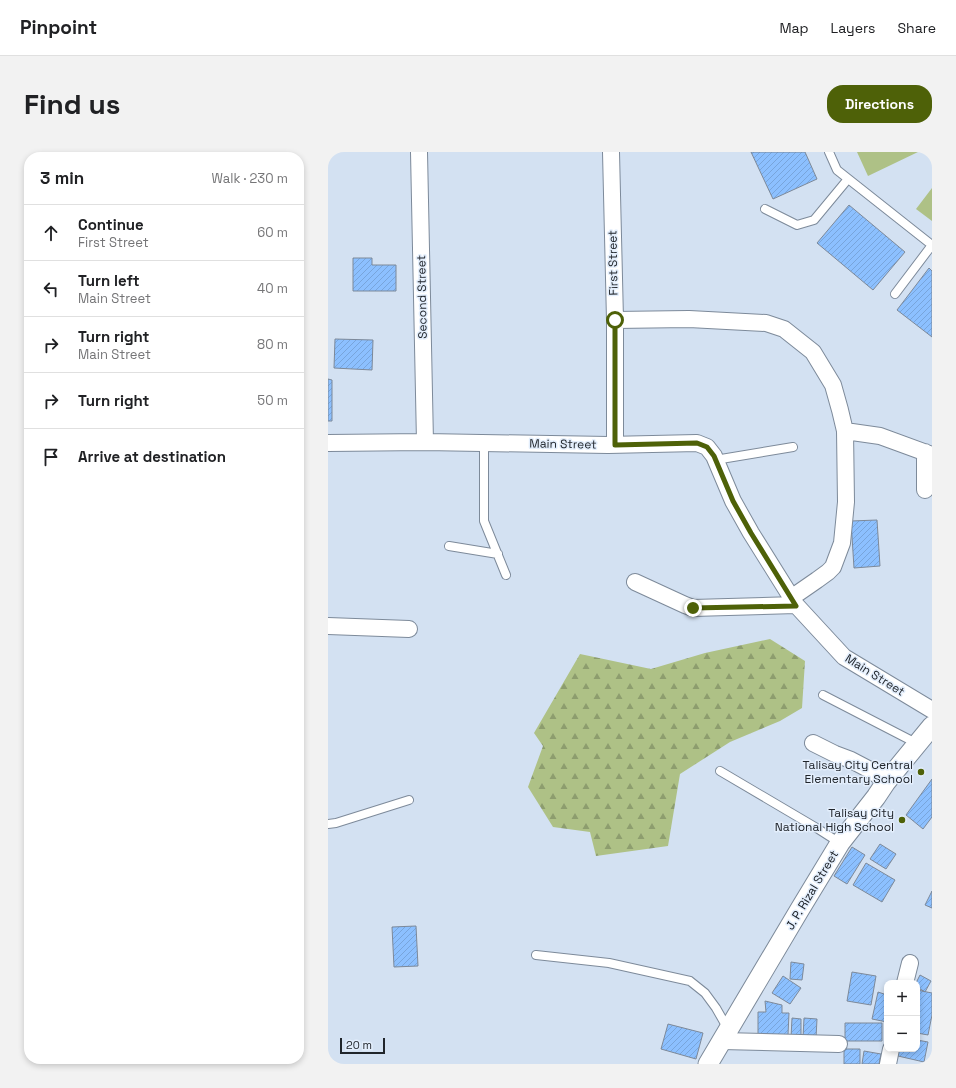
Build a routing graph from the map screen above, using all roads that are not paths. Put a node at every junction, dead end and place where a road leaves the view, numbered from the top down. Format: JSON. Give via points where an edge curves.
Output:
{"nodes":[{"id":1,"x":419,"y":152,"type":"edge"},
{"id":2,"x":610,"y":152,"type":"edge"},
{"id":3,"x":828,"y":152,"type":"edge"},
{"id":4,"x":848,"y":179,"type":"junction"},
{"id":5,"x":764,"y":209,"type":"dead end"},
{"id":6,"x":932,"y":245,"type":"edge"},
{"id":7,"x":895,"y":294,"type":"dead end"},
{"id":8,"x":615,"y":320,"type":"junction"},
{"id":9,"x":845,"y":431,"type":"junction"},
{"id":10,"x":425,"y":442,"type":"junction"},
{"id":11,"x":328,"y":443,"type":"edge"},
{"id":12,"x":484,"y":443,"type":"junction"},
{"id":13,"x":615,"y":445,"type":"junction"},
{"id":14,"x":793,"y":447,"type":"dead end"},
{"id":15,"x":928,"y":454,"type":"edge"},
{"id":16,"x":715,"y":460,"type":"junction"},
{"id":17,"x":924,"y":490,"type":"dead end"},
{"id":18,"x":449,"y":546,"type":"dead end"},
{"id":19,"x":498,"y":554,"type":"junction"},
{"id":20,"x":506,"y":575,"type":"dead end"},
{"id":21,"x":635,"y":582,"type":"dead end"},
{"id":22,"x":793,"y":602,"type":"junction"},
{"id":23,"x":328,"y":626,"type":"edge"},
{"id":24,"x":409,"y":629,"type":"dead end"},
{"id":25,"x":822,"y":695,"type":"dead end"},
{"id":26,"x":932,"y":710,"type":"edge"},
{"id":27,"x":932,"y":726,"type":"edge"},
{"id":28,"x":813,"y":743,"type":"dead end"},
{"id":29,"x":918,"y":744,"type":"junction"},
{"id":30,"x":720,"y":771,"type":"dead end"},
{"id":31,"x":886,"y":782,"type":"junction"},
{"id":32,"x":409,"y":800,"type":"dead end"},
{"id":33,"x":328,"y":824,"type":"edge"},
{"id":34,"x":840,"y":844,"type":"junction"},
{"id":35,"x":536,"y":955,"type":"dead end"},
{"id":36,"x":910,"y":963,"type":"dead end"},
{"id":37,"x":906,"y":980,"type":"edge"},
{"id":38,"x":725,"y":1035,"type":"junction"},
{"id":39,"x":839,"y":1044,"type":"dead end"},
{"id":40,"x":890,"y":1052,"type":"edge"},
{"id":41,"x":708,"y":1064,"type":"edge"},
{"id":42,"x":888,"y":1064,"type":"edge"}],
"edges":[{"from":1,"to":10,"type":"street","name":"Second Street"},
{"from":2,"to":8,"type":"street","name":"First Street"},
{"from":3,"to":4,"type":"lane","via":[[837,170]]},
{"from":4,"to":5,"type":"lane","via":[[814,220],[797,225]]},
{"from":4,"to":6,"type":"lane"},
{"from":6,"to":7,"type":"lane"},
{"from":8,"to":9,"type":"street","via":[[689,319],[766,323],[784,329],[813,352],[833,385]]},
{"from":8,"to":13,"type":"street","name":"First Street"},
{"from":9,"to":15,"type":"street","via":[[880,436]]},
{"from":9,"to":22,"type":"street","via":[[846,502],[842,543],[833,567]]},
{"from":10,"to":11,"type":"street","name":"Main Street"},
{"from":10,"to":12,"type":"street","name":"Main Street"},
{"from":12,"to":13,"type":"street","name":"Main Street"},
{"from":12,"to":19,"type":"lane","via":[[484,521]]},
{"from":13,"to":16,"type":"street","name":"Main Street","via":[[697,443],[707,447]]},
{"from":14,"to":16,"type":"lane"},
{"from":15,"to":17,"type":"street"},
{"from":16,"to":22,"type":"street","name":"Main Street","via":[[733,501]]},
{"from":18,"to":19,"type":"lane"},
{"from":19,"to":20,"type":"lane"},
{"from":21,"to":22,"type":"street","via":[[693,608]]},
{"from":22,"to":26,"type":"street","name":"Main Street","via":[[844,657]]},
{"from":23,"to":24,"type":"street"},
{"from":25,"to":29,"type":"lane"},
{"from":27,"to":29,"type":"street","name":"J. P. Rizal Street"},
{"from":28,"to":31,"type":"street","via":[[872,771]]},
{"from":29,"to":31,"type":"street","name":"J. P. Rizal Street"},
{"from":30,"to":34,"type":"lane"},
{"from":31,"to":34,"type":"street","name":"J. P. Rizal Street"},
{"from":32,"to":33,"type":"lane"},
{"from":34,"to":38,"type":"street","name":"J. P. Rizal Street"},
{"from":35,"to":38,"type":"lane","via":[[609,963],[690,981],[716,1008]]},
{"from":36,"to":37,"type":"street"},
{"from":38,"to":39,"type":"street"},
{"from":38,"to":41,"type":"street","name":"J. P. Rizal Street"},
{"from":40,"to":42,"type":"street"}]}
